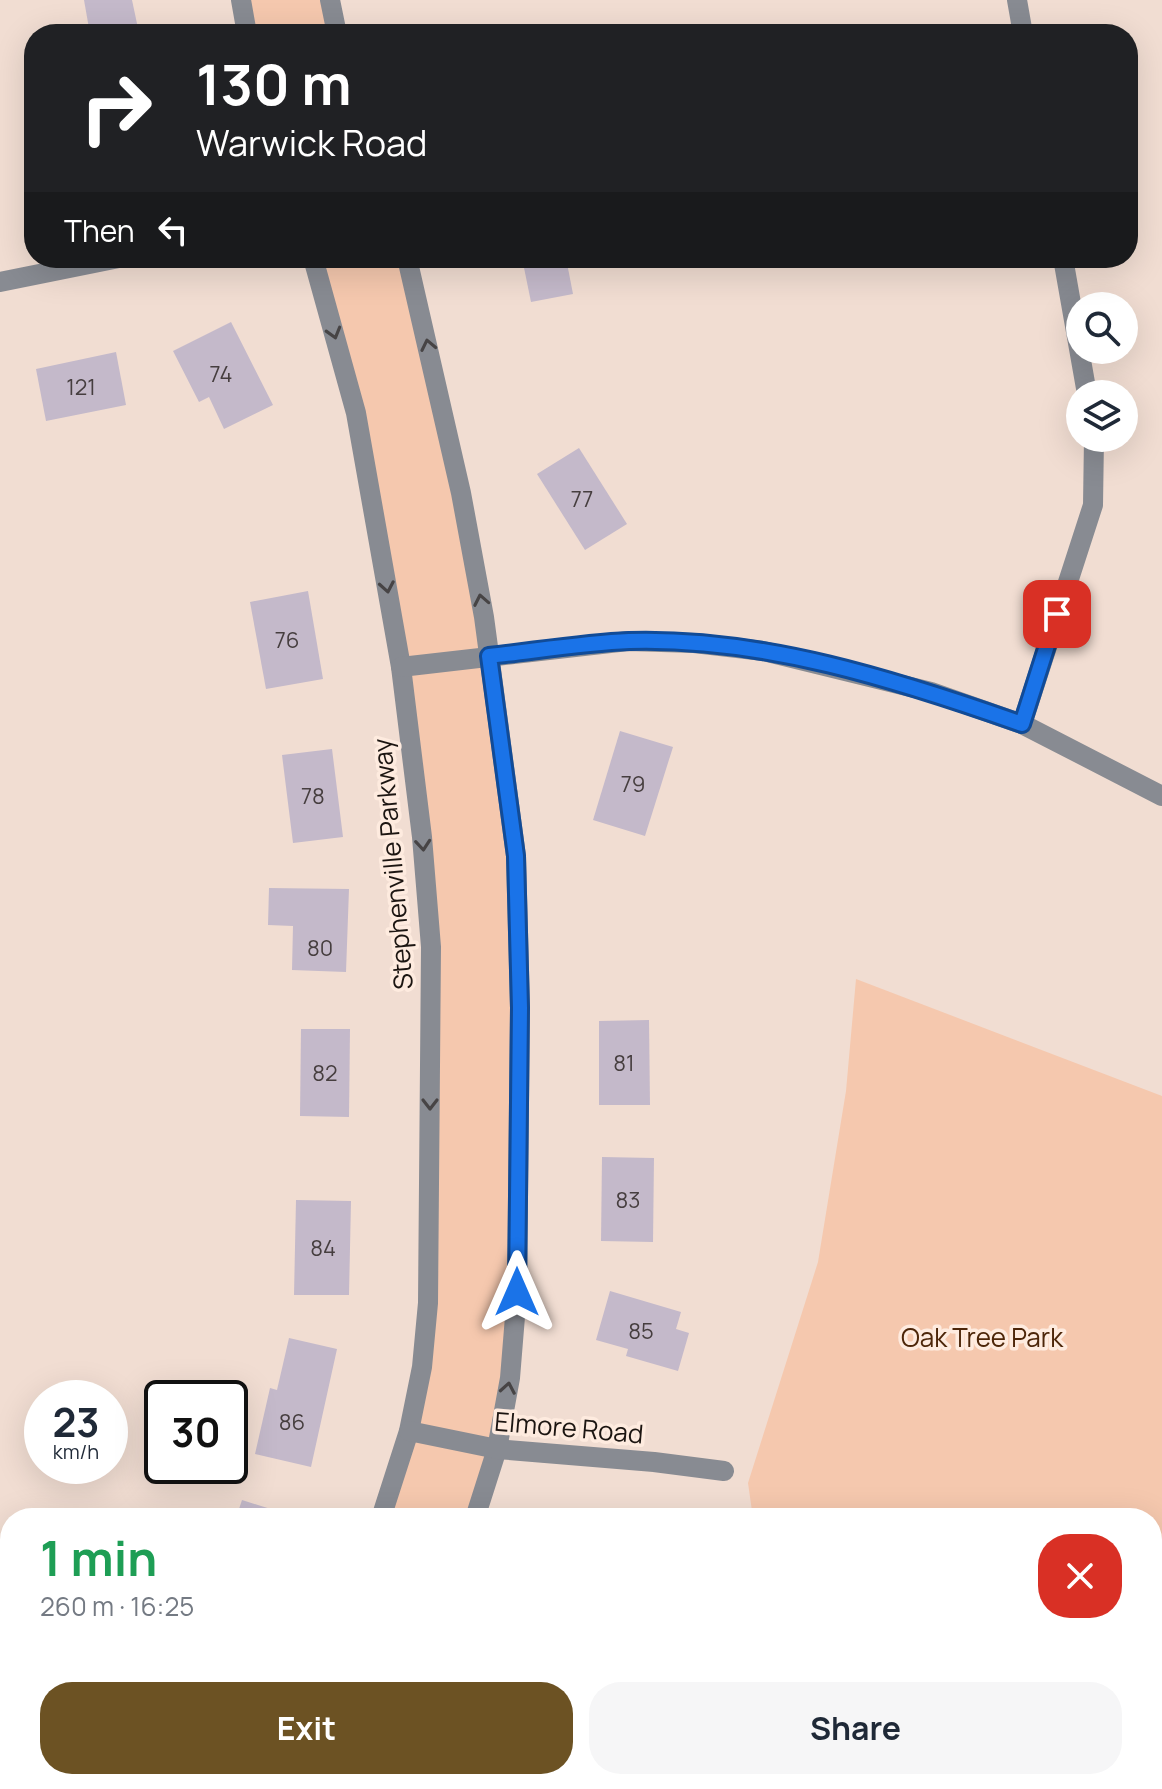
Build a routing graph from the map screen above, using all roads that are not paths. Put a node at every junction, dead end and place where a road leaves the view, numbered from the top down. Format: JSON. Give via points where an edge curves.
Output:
{"nodes":[{"id":1,"x":241,"y":0,"type":"edge"},
{"id":2,"x":330,"y":0,"type":"edge"},
{"id":3,"x":1017,"y":0,"type":"edge"},
{"id":4,"x":245,"y":24,"type":"edge"},
{"id":5,"x":335,"y":24,"type":"edge"},
{"id":6,"x":1021,"y":24,"type":"edge"},
{"id":7,"x":69,"y":268,"type":"edge"},
{"id":8,"x":316,"y":268,"type":"edge"},
{"id":9,"x":409,"y":268,"type":"edge"},
{"id":10,"x":1065,"y":268,"type":"edge"},
{"id":11,"x":0,"y":282,"type":"edge"},
{"id":12,"x":1085,"y":380,"type":"edge"},
{"id":13,"x":1094,"y":452,"type":"edge"},
{"id":14,"x":489,"y":656,"type":"junction"},
{"id":15,"x":401,"y":667,"type":"junction"},
{"id":16,"x":1022,"y":724,"type":"junction"},
{"id":17,"x":1162,"y":796,"type":"edge"},
{"id":18,"x":409,"y":1431,"type":"junction"},
{"id":19,"x":497,"y":1449,"type":"junction"},
{"id":20,"x":724,"y":1471,"type":"dead end"},
{"id":21,"x":384,"y":1508,"type":"edge"},
{"id":22,"x":478,"y":1508,"type":"edge"}],
"edges":[{"from":1,"to":4,"type":"street"},
{"from":2,"to":5,"type":"street"},
{"from":3,"to":6,"type":"street"},
{"from":7,"to":11,"type":"street"},
{"from":8,"to":15,"type":"street","name":"Stephenville Parkway","one_way":true,"via":[[356,413]]},
{"from":14,"to":9,"type":"street","one_way":true,"via":[[461,493]]},
{"from":10,"to":12,"type":"street"},
{"from":13,"to":16,"type":"street","via":[[1093,505]]},
{"from":14,"to":15,"type":"street"},
{"from":14,"to":16,"type":"street","via":[[628,641],[763,651],[931,692]]},
{"from":19,"to":14,"type":"street","one_way":true,"via":[[517,1292],[520,1008],[516,856]]},
{"from":15,"to":18,"type":"street","name":"Stephenville Parkway","one_way":true,"via":[[431,947],[428,1303]]},
{"from":16,"to":17,"type":"street"},
{"from":18,"to":19,"type":"street","name":"Elmore Road"},
{"from":18,"to":21,"type":"street","name":"Stephenville Parkway"},
{"from":19,"to":20,"type":"street","name":"Elmore Road"},
{"from":19,"to":22,"type":"street"}]}
